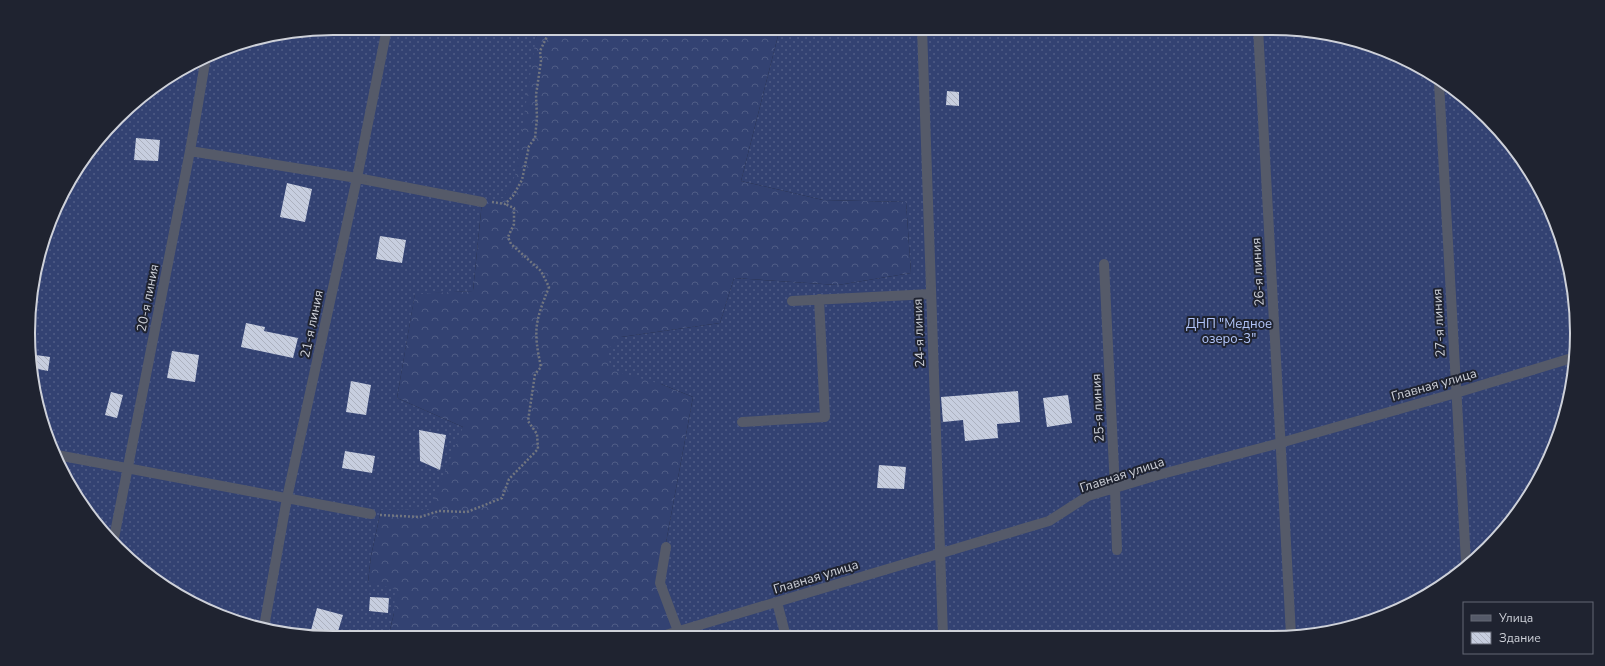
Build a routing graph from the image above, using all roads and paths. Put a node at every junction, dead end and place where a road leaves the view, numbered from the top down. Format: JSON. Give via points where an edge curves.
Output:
{"nodes":[{"id":1,"x":386,"y":35,"type":"edge"},
{"id":2,"x":548,"y":35,"type":"edge"},
{"id":3,"x":922,"y":35,"type":"edge"},
{"id":4,"x":1258,"y":35,"type":"edge"},
{"id":5,"x":205,"y":64,"type":"edge"},
{"id":6,"x":1439,"y":86,"type":"edge"},
{"id":7,"x":190,"y":151,"type":"junction"},
{"id":8,"x":358,"y":178,"type":"junction"},
{"id":9,"x":482,"y":202,"type":"joint"},
{"id":10,"x":505,"y":204,"type":"junction"},
{"id":11,"x":1104,"y":264,"type":"dead end"},
{"id":12,"x":931,"y":294,"type":"junction"},
{"id":13,"x":819,"y":299,"type":"junction"},
{"id":14,"x":792,"y":301,"type":"dead end"},
{"id":15,"x":1568,"y":359,"type":"edge"},
{"id":16,"x":1456,"y":393,"type":"junction"},
{"id":17,"x":742,"y":422,"type":"dead end"},
{"id":18,"x":1280,"y":443,"type":"junction"},
{"id":19,"x":62,"y":456,"type":"edge"},
{"id":20,"x":128,"y":469,"type":"junction"},
{"id":21,"x":1115,"y":489,"type":"junction"},
{"id":22,"x":286,"y":498,"type":"junction"},
{"id":23,"x":371,"y":514,"type":"joint"},
{"id":24,"x":115,"y":535,"type":"edge"},
{"id":25,"x":666,"y":547,"type":"dead end"},
{"id":26,"x":1117,"y":550,"type":"dead end"},
{"id":27,"x":940,"y":554,"type":"junction"},
{"id":28,"x":1466,"y":559,"type":"edge"},
{"id":29,"x":777,"y":602,"type":"junction"},
{"id":30,"x":265,"y":623,"type":"edge"},
{"id":31,"x":1290,"y":630,"type":"edge"},
{"id":32,"x":678,"y":631,"type":"edge"},
{"id":33,"x":681,"y":631,"type":"edge"},
{"id":34,"x":784,"y":631,"type":"edge"},
{"id":35,"x":943,"y":631,"type":"edge"}],
"edges":[{"from":1,"to":8,"type":"street","name":"21-я линия"},
{"from":2,"to":10,"type":"path","via":[[540,51],[535,138],[529,146],[522,180]]},
{"from":3,"to":12,"type":"street","name":"24-я линия"},
{"from":4,"to":18,"type":"street","name":"26-я линия"},
{"from":5,"to":7,"type":"street","name":"20-я линия"},
{"from":6,"to":16,"type":"street","name":"27-я линия"},
{"from":7,"to":8,"type":"street"},
{"from":7,"to":20,"type":"street","name":"20-я линия"},
{"from":8,"to":9,"type":"street"},
{"from":8,"to":22,"type":"street","name":"21-я линия"},
{"from":9,"to":10,"type":"path"},
{"from":10,"to":23,"type":"path","via":[[514,208],[514,224],[508,237],[510,244],[541,271],[549,287],[537,315],[535,337],[541,367],[535,374],[528,421],[537,434],[538,449],[510,479],[502,498],[478,508],[466,512],[439,511],[420,517]]},
{"from":11,"to":21,"type":"street","name":"25-я линия"},
{"from":12,"to":13,"type":"street"},
{"from":12,"to":27,"type":"street","name":"24-я линия"},
{"from":13,"to":14,"type":"street"},
{"from":13,"to":17,"type":"street","via":[[825,417]]},
{"from":15,"to":16,"type":"street","name":"Главная улица"},
{"from":16,"to":18,"type":"street","name":"Главная улица"},
{"from":16,"to":28,"type":"street","name":"27-я линия"},
{"from":18,"to":21,"type":"street","name":"Главная улица"},
{"from":18,"to":31,"type":"street","name":"26-я линия"},
{"from":19,"to":20,"type":"street"},
{"from":20,"to":22,"type":"street"},
{"from":20,"to":24,"type":"street","name":"20-я линия"},
{"from":21,"to":26,"type":"street","name":"25-я линия"},
{"from":21,"to":27,"type":"street","name":"Главная улица","via":[[1088,496],[1049,521]]},
{"from":22,"to":23,"type":"street"},
{"from":22,"to":30,"type":"street","name":"21-я линия"},
{"from":25,"to":32,"type":"street","via":[[660,583]]},
{"from":27,"to":29,"type":"street","name":"Главная улица"},
{"from":27,"to":35,"type":"street","name":"24-я линия"},
{"from":29,"to":33,"type":"street","name":"Главная улица"},
{"from":29,"to":34,"type":"street"}]}
